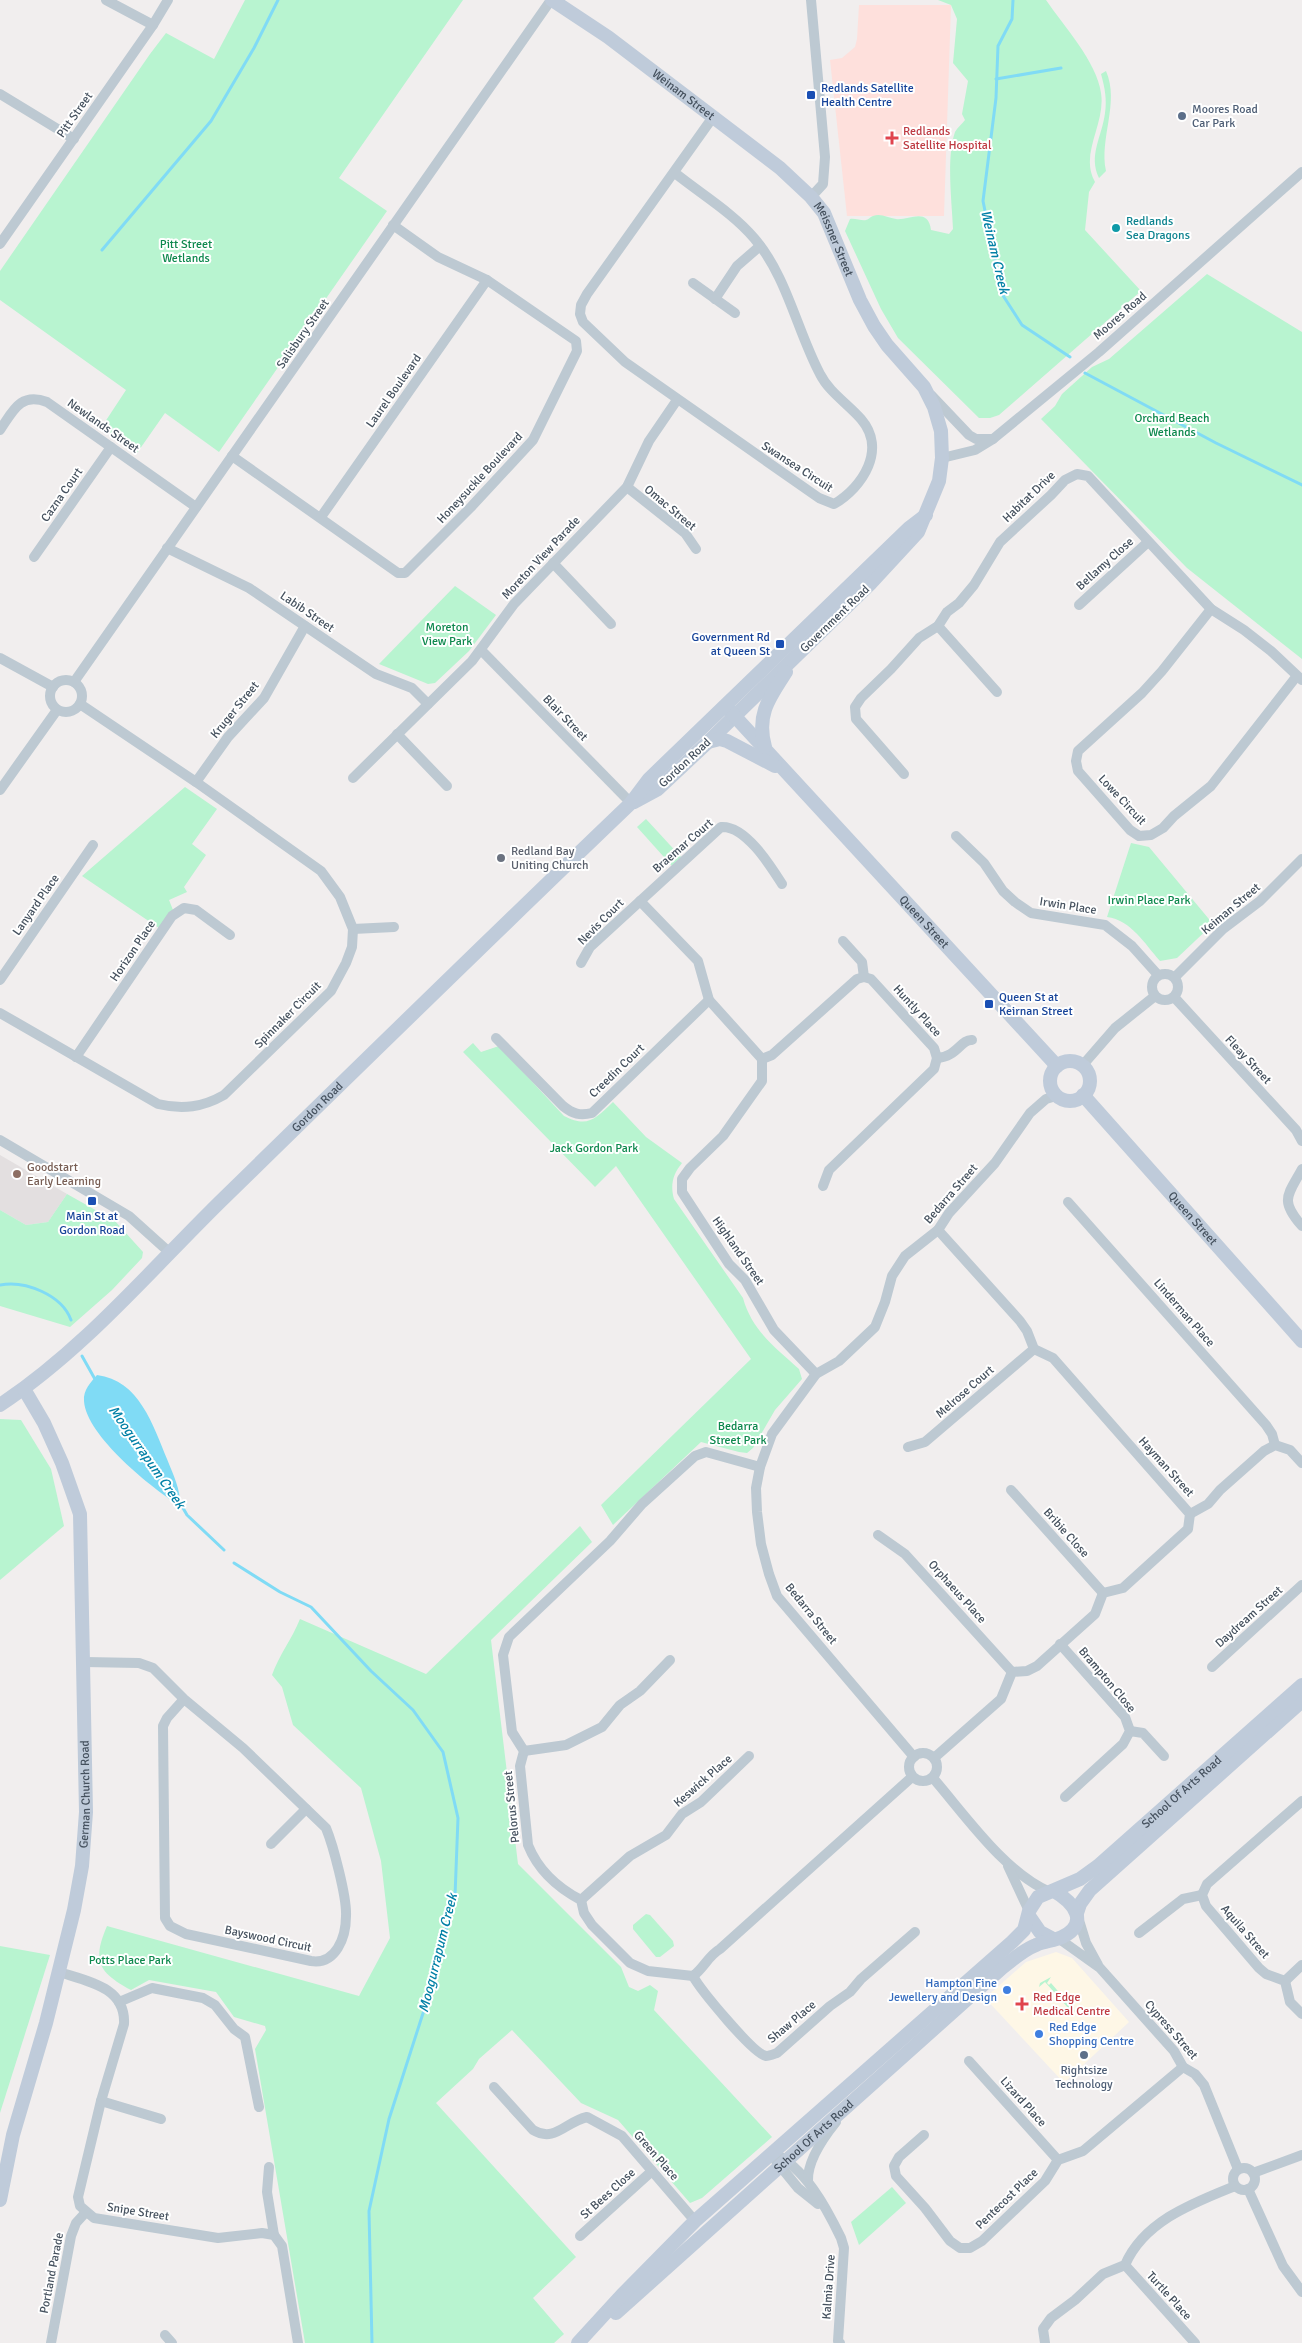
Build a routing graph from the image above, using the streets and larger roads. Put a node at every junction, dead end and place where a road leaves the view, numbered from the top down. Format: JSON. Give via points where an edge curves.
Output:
{"nodes":[{"id":1,"x":106,"y":0,"type":"edge"},
{"id":2,"x":168,"y":0,"type":"edge"},
{"id":3,"x":551,"y":0,"type":"edge"},
{"id":4,"x":811,"y":0,"type":"edge"},
{"id":5,"x":154,"y":25,"type":"junction"},
{"id":6,"x":0,"y":94,"type":"edge"},
{"id":7,"x":713,"y":117,"type":"junction"},
{"id":8,"x":74,"y":139,"type":"junction"},
{"id":9,"x":1302,"y":172,"type":"edge"},
{"id":10,"x":675,"y":173,"type":"junction"},
{"id":11,"x":812,"y":197,"type":"junction"},
{"id":12,"x":393,"y":225,"type":"junction"},
{"id":13,"x":0,"y":244,"type":"edge"},
{"id":14,"x":760,"y":246,"type":"junction"},
{"id":15,"x":487,"y":280,"type":"junction"},
{"id":16,"x":693,"y":284,"type":"dead end"},
{"id":17,"x":715,"y":299,"type":"junction"},
{"id":18,"x":734,"y":313,"type":"dead end"},
{"id":19,"x":924,"y":387,"type":"junction"},
{"id":20,"x":677,"y":400,"type":"junction"},
{"id":21,"x":0,"y":430,"type":"edge"},
{"id":22,"x":993,"y":439,"type":"junction"},
{"id":23,"x":111,"y":447,"type":"junction"},
{"id":24,"x":232,"y":456,"type":"junction"},
{"id":25,"x":942,"y":458,"type":"junction"},
{"id":26,"x":626,"y":487,"type":"junction"},
{"id":27,"x":196,"y":506,"type":"junction"},
{"id":28,"x":926,"y":515,"type":"junction"},
{"id":29,"x":321,"y":518,"type":"junction"},
{"id":30,"x":1148,"y":542,"type":"junction"},
{"id":31,"x":167,"y":548,"type":"junction"},
{"id":32,"x":696,"y":548,"type":"dead end"},
{"id":33,"x":34,"y":557,"type":"dead end"},
{"id":34,"x":553,"y":563,"type":"junction"},
{"id":35,"x":1079,"y":605,"type":"dead end"},
{"id":36,"x":1212,"y":609,"type":"junction"},
{"id":37,"x":611,"y":624,"type":"dead end"},
{"id":38,"x":305,"y":626,"type":"junction"},
{"id":39,"x":938,"y":626,"type":"junction"},
{"id":40,"x":481,"y":650,"type":"junction"},
{"id":41,"x":798,"y":655,"type":"junction"},
{"id":42,"x":0,"y":658,"type":"edge"},
{"id":43,"x":1299,"y":678,"type":"edge"},
{"id":44,"x":74,"y":682,"type":"junction"},
{"id":45,"x":53,"y":687,"type":"junction"},
{"id":46,"x":997,"y":692,"type":"dead end"},
{"id":47,"x":80,"y":704,"type":"junction"},
{"id":48,"x":428,"y":704,"type":"junction"},
{"id":49,"x":57,"y":710,"type":"junction"},
{"id":50,"x":729,"y":711,"type":"junction"},
{"id":51,"x":397,"y":734,"type":"junction"},
{"id":52,"x":708,"y":742,"type":"junction"},
{"id":53,"x":765,"y":748,"type":"junction"},
{"id":54,"x":904,"y":774,"type":"dead end"},
{"id":55,"x":791,"y":776,"type":"junction"},
{"id":56,"x":353,"y":778,"type":"dead end"},
{"id":57,"x":196,"y":782,"type":"junction"},
{"id":58,"x":447,"y":786,"type":"dead end"},
{"id":59,"x":0,"y":790,"type":"edge"},
{"id":60,"x":632,"y":803,"type":"junction"},
{"id":61,"x":956,"y":836,"type":"dead end"},
{"id":62,"x":93,"y":845,"type":"dead end"},
{"id":63,"x":1302,"y":859,"type":"edge"},
{"id":64,"x":782,"y":884,"type":"dead end"},
{"id":65,"x":640,"y":901,"type":"junction"},
{"id":66,"x":394,"y":927,"type":"dead end"},
{"id":67,"x":353,"y":929,"type":"junction"},
{"id":68,"x":230,"y":935,"type":"dead end"},
{"id":69,"x":843,"y":941,"type":"dead end"},
{"id":70,"x":581,"y":963,"type":"dead end"},
{"id":71,"x":1158,"y":975,"type":"junction"},
{"id":72,"x":864,"y":977,"type":"junction"},
{"id":73,"x":1175,"y":977,"type":"junction"},
{"id":74,"x":0,"y":980,"type":"edge"},
{"id":75,"x":1156,"y":996,"type":"junction"},
{"id":76,"x":1174,"y":997,"type":"junction"},
{"id":77,"x":709,"y":1000,"type":"junction"},
{"id":78,"x":0,"y":1013,"type":"edge"},
{"id":79,"x":496,"y":1038,"type":"dead end"},
{"id":80,"x":972,"y":1040,"type":"dead end"},
{"id":81,"x":76,"y":1057,"type":"junction"},
{"id":82,"x":937,"y":1058,"type":"junction"},
{"id":83,"x":762,"y":1059,"type":"junction"},
{"id":84,"x":1057,"y":1066,"type":"junction"},
{"id":85,"x":1082,"y":1066,"type":"junction"},
{"id":86,"x":1083,"y":1095,"type":"junction"},
{"id":87,"x":1056,"y":1096,"type":"junction"},
{"id":88,"x":0,"y":1140,"type":"edge"},
{"id":89,"x":1302,"y":1141,"type":"edge"},
{"id":90,"x":1302,"y":1169,"type":"edge"},
{"id":91,"x":822,"y":1186,"type":"dead end"},
{"id":92,"x":1068,"y":1202,"type":"dead end"},
{"id":93,"x":1302,"y":1226,"type":"edge"},
{"id":94,"x":938,"y":1230,"type":"junction"},
{"id":95,"x":169,"y":1252,"type":"junction"},
{"id":96,"x":1302,"y":1341,"type":"edge"},
{"id":97,"x":1034,"y":1349,"type":"junction"},
{"id":98,"x":816,"y":1374,"type":"junction"},
{"id":99,"x":24,"y":1389,"type":"junction"},
{"id":100,"x":0,"y":1406,"type":"edge"},
{"id":101,"x":1275,"y":1445,"type":"junction"},
{"id":102,"x":908,"y":1447,"type":"dead end"},
{"id":103,"x":1302,"y":1463,"type":"edge"},
{"id":104,"x":760,"y":1466,"type":"junction"},
{"id":105,"x":1011,"y":1490,"type":"dead end"},
{"id":106,"x":1190,"y":1514,"type":"junction"},
{"id":107,"x":878,"y":1535,"type":"dead end"},
{"id":108,"x":1302,"y":1585,"type":"edge"},
{"id":109,"x":1103,"y":1593,"type":"junction"},
{"id":110,"x":1060,"y":1644,"type":"junction"},
{"id":111,"x":670,"y":1660,"type":"dead end"},
{"id":112,"x":85,"y":1662,"type":"junction"},
{"id":113,"x":1212,"y":1667,"type":"dead end"},
{"id":114,"x":1012,"y":1672,"type":"junction"},
{"id":115,"x":1302,"y":1685,"type":"edge"},
{"id":116,"x":184,"y":1699,"type":"junction"},
{"id":117,"x":1302,"y":1701,"type":"edge"},
{"id":118,"x":1130,"y":1731,"type":"junction"},
{"id":119,"x":524,"y":1751,"type":"junction"},
{"id":120,"x":749,"y":1756,"type":"dead end"},
{"id":121,"x":1164,"y":1756,"type":"dead end"},
{"id":122,"x":914,"y":1757,"type":"junction"},
{"id":123,"x":934,"y":1758,"type":"junction"},
{"id":124,"x":912,"y":1777,"type":"junction"},
{"id":125,"x":933,"y":1778,"type":"junction"},
{"id":126,"x":1065,"y":1797,"type":"dead end"},
{"id":127,"x":1302,"y":1800,"type":"edge"},
{"id":128,"x":306,"y":1808,"type":"junction"},
{"id":129,"x":271,"y":1844,"type":"dead end"},
{"id":130,"x":1007,"y":1863,"type":"junction"},
{"id":131,"x":1052,"y":1891,"type":"junction"},
{"id":132,"x":1202,"y":1895,"type":"junction"},
{"id":133,"x":581,"y":1900,"type":"junction"},
{"id":134,"x":1029,"y":1913,"type":"junction"},
{"id":135,"x":1077,"y":1915,"type":"junction"},
{"id":136,"x":915,"y":1932,"type":"dead end"},
{"id":137,"x":1139,"y":1933,"type":"dead end"},
{"id":138,"x":1056,"y":1939,"type":"junction"},
{"id":139,"x":1302,"y":1965,"type":"edge"},
{"id":140,"x":1100,"y":1968,"type":"junction"},
{"id":141,"x":59,"y":1972,"type":"junction"},
{"id":142,"x":693,"y":1976,"type":"junction"},
{"id":143,"x":1285,"y":1981,"type":"junction"},
{"id":144,"x":119,"y":2002,"type":"junction"},
{"id":145,"x":1302,"y":2014,"type":"edge"},
{"id":146,"x":969,"y":2061,"type":"dead end"},
{"id":147,"x":1183,"y":2067,"type":"junction"},
{"id":148,"x":494,"y":2087,"type":"dead end"},
{"id":149,"x":856,"y":2096,"type":"junction"},
{"id":150,"x":101,"y":2101,"type":"junction"},
{"id":151,"x":259,"y":2107,"type":"dead end"},
{"id":152,"x":161,"y":2118,"type":"dead end"},
{"id":153,"x":924,"y":2135,"type":"dead end"},
{"id":154,"x":772,"y":2152,"type":"junction"},
{"id":155,"x":1302,"y":2155,"type":"edge"},
{"id":156,"x":1058,"y":2160,"type":"junction"},
{"id":157,"x":783,"y":2163,"type":"junction"},
{"id":158,"x":269,"y":2167,"type":"dead end"},
{"id":159,"x":1238,"y":2169,"type":"junction"},
{"id":160,"x":652,"y":2171,"type":"junction"},
{"id":161,"x":1254,"y":2173,"type":"junction"},
{"id":162,"x":808,"y":2181,"type":"junction"},
{"id":163,"x":1235,"y":2186,"type":"junction"},
{"id":164,"x":1248,"y":2189,"type":"junction"},
{"id":165,"x":0,"y":2200,"type":"edge"},
{"id":166,"x":823,"y":2207,"type":"junction"},
{"id":167,"x":86,"y":2212,"type":"junction"},
{"id":168,"x":695,"y":2221,"type":"junction"},
{"id":169,"x":274,"y":2235,"type":"junction"},
{"id":170,"x":580,"y":2236,"type":"dead end"},
{"id":171,"x":1125,"y":2265,"type":"junction"},
{"id":172,"x":1302,"y":2292,"type":"edge"},
{"id":173,"x":838,"y":2342,"type":"edge"},
{"id":174,"x":51,"y":2343,"type":"edge"},
{"id":175,"x":298,"y":2343,"type":"edge"},
{"id":176,"x":578,"y":2343,"type":"edge"},
{"id":177,"x":1045,"y":2343,"type":"edge"},
{"id":178,"x":1195,"y":2343,"type":"edge"}],
"edges":[{"from":1,"to":5,"type":"street"},
{"from":2,"to":5,"type":"street","name":"Pitt Street"},
{"from":3,"to":7,"type":"street","name":"Weinam Street","via":[[608,36]]},
{"from":3,"to":12,"type":"street","name":"Salisbury Street"},
{"from":4,"to":11,"type":"street","name":"Meissner Street","via":[[825,157],[823,184]]},
{"from":5,"to":8,"type":"street","name":"Pitt Street"},
{"from":6,"to":8,"type":"street"},
{"from":7,"to":10,"type":"street","name":"Swansea Circuit"},
{"from":7,"to":11,"type":"street","name":"Weinam Street"},
{"from":8,"to":13,"type":"street","name":"Pitt Street"},
{"from":9,"to":22,"type":"street","name":"Moores Road","via":[[1099,352]]},
{"from":10,"to":14,"type":"street","name":"Swansea Circuit","via":[[741,225]]},
{"from":10,"to":20,"type":"street","name":"Swansea Circuit","via":[[587,294],[580,314],[589,329],[625,362]]},
{"from":11,"to":19,"type":"street","name":"Meissner Street","via":[[824,213],[874,326]]},
{"from":12,"to":15,"type":"street","name":"Honeysuckle Boulevard","via":[[438,257]]},
{"from":12,"to":24,"type":"street","name":"Salisbury Street"},
{"from":14,"to":17,"type":"street","via":[[737,266]]},
{"from":14,"to":20,"type":"street","name":"Swansea Circuit","via":[[773,266],[821,376],[866,427],[871,444],[870,466],[848,494],[834,504],[827,503]]},
{"from":15,"to":29,"type":"street","name":"Laurel Boulevard"},
{"from":15,"to":29,"type":"street","name":"Honeysuckle Boulevard","via":[[576,341],[577,351],[533,440],[406,573],[398,572]]},
{"from":16,"to":17,"type":"street"},
{"from":17,"to":18,"type":"street"},
{"from":19,"to":22,"type":"street","via":[[969,435],[976,439]]},
{"from":19,"to":25,"type":"street","name":"Meissner Street","via":[[939,421]]},
{"from":20,"to":26,"type":"street","name":"Moreton View Parade","via":[[649,442]]},
{"from":21,"to":23,"type":"street","name":"Newlands Street","via":[[25,399],[37,398]]},
{"from":22,"to":25,"type":"street","name":"Moores Road","via":[[964,454]]},
{"from":23,"to":27,"type":"street","name":"Newlands Street"},
{"from":23,"to":33,"type":"street","name":"Cazna Court"},
{"from":24,"to":27,"type":"street","name":"Salisbury Street"},
{"from":24,"to":29,"type":"street","name":"Honeysuckle Boulevard"},
{"from":25,"to":28,"type":"street","name":"Government Road","via":[[936,491]]},
{"from":26,"to":32,"type":"street","name":"Omac Street","via":[[684,533]]},
{"from":26,"to":34,"type":"street","name":"Moreton View Parade"},
{"from":27,"to":31,"type":"street","name":"Salisbury Street"},
{"from":28,"to":41,"type":"street","name":"Government Road","via":[[918,532]]},
{"from":28,"to":50,"type":"street","name":"Government Road","via":[[908,528]]},
{"from":30,"to":35,"type":"street","name":"Bellamy Close"},
{"from":30,"to":36,"type":"street","name":"Habitat Drive"},
{"from":30,"to":39,"type":"street","name":"Habitat Drive","via":[[1088,476],[1078,474],[1065,480],[1000,542],[974,585]]},
{"from":31,"to":38,"type":"street","name":"Labib Street","via":[[249,588]]},
{"from":31,"to":44,"type":"street","name":"Salisbury Street"},
{"from":34,"to":37,"type":"street"},
{"from":34,"to":40,"type":"street","name":"Moreton View Parade","via":[[514,604]]},
{"from":36,"to":43,"type":"street","name":"Habitat Drive","via":[[1271,651]]},
{"from":36,"to":43,"type":"street","name":"Lowe Circuit","via":[[1147,688],[1078,751],[1078,771],[1130,830],[1140,836],[1151,836],[1211,786]]},
{"from":38,"to":48,"type":"street","name":"Labib Street","via":[[376,674],[412,688]]},
{"from":38,"to":57,"type":"street","name":"Kruger Street","via":[[264,698],[228,737]]},
{"from":39,"to":46,"type":"street"},
{"from":39,"to":54,"type":"street","name":"Habitat Drive","via":[[919,638],[855,707],[856,719]]},
{"from":40,"to":48,"type":"street","name":"Moreton View Parade"},
{"from":40,"to":60,"type":"street","name":"Blair Street"},
{"from":41,"to":50,"type":"street","name":"Government Road"},
{"from":41,"to":53,"type":"street","via":[[766,707],[761,722]]},
{"from":42,"to":45,"type":"street"},
{"from":44,"to":45,"type":"street","via":[[62,680]]},
{"from":44,"to":47,"type":"street","via":[[82,691]]},
{"from":45,"to":49,"type":"street","via":[[50,701]]},
{"from":47,"to":49,"type":"street","via":[[72,712]]},
{"from":47,"to":57,"type":"street","name":"Spinnaker Circuit"},
{"from":48,"to":51,"type":"street","name":"Moreton View Parade"},
{"from":49,"to":59,"type":"street"},
{"from":50,"to":52,"type":"street","name":"Gordon Road"},
{"from":50,"to":53,"type":"street","name":"Queen Street"},
{"from":50,"to":60,"type":"street","name":"Gordon Road","via":[[648,779]]},
{"from":51,"to":56,"type":"street","name":"Moreton View Parade"},
{"from":51,"to":58,"type":"street"},
{"from":52,"to":55,"type":"street","name":"Queen Street","via":[[726,741]]},
{"from":52,"to":60,"type":"street","name":"Gordon Road","via":[[658,789]]},
{"from":53,"to":55,"type":"street","name":"Queen Street"},
{"from":55,"to":84,"type":"street","name":"Queen Street"},
{"from":57,"to":67,"type":"street","name":"Spinnaker Circuit","via":[[321,871],[340,896]]},
{"from":60,"to":95,"type":"street","name":"Gordon Road"},
{"from":61,"to":71,"type":"street","name":"Irwin Place","via":[[984,863],[1003,891],[1015,902],[1031,913],[1104,925],[1132,946]]},
{"from":62,"to":74,"type":"street","name":"Lanyard Place"},
{"from":63,"to":73,"type":"street","name":"Keiman Street","via":[[1260,901],[1222,929]]},
{"from":64,"to":65,"type":"street","name":"Braemar Court","via":[[740,831],[729,826],[721,827]]},
{"from":65,"to":70,"type":"street","name":"Nevis Court","via":[[590,947]]},
{"from":65,"to":77,"type":"street","via":[[698,961]]},
{"from":66,"to":67,"type":"street"},
{"from":67,"to":81,"type":"street","name":"Spinnaker Circuit","via":[[352,947],[346,964],[331,991],[224,1095],[210,1103],[174,1108],[158,1104]]},
{"from":68,"to":81,"type":"street","name":"Horizon Place","via":[[196,910],[184,908],[172,916]]},
{"from":69,"to":72,"type":"street","via":[[862,962]]},
{"from":71,"to":73,"type":"street"},
{"from":71,"to":75,"type":"street","via":[[1152,984]]},
{"from":72,"to":82,"type":"street","name":"Huntly Place","via":[[871,979],[934,1048]]},
{"from":72,"to":83,"type":"street","via":[[772,1055]]},
{"from":73,"to":76,"type":"street","via":[[1179,987]]},
{"from":75,"to":76,"type":"street","via":[[1163,1000]]},
{"from":75,"to":85,"type":"street","via":[[1115,1028]]},
{"from":76,"to":89,"type":"street","name":"Fleay Street","via":[[1296,1130]]},
{"from":77,"to":79,"type":"street","name":"Creedin Court","via":[[592,1113],[582,1116],[572,1114],[563,1106]]},
{"from":77,"to":83,"type":"street"},
{"from":78,"to":81,"type":"street","name":"Spinnaker Circuit"},
{"from":80,"to":82,"type":"street","via":[[964,1042],[947,1058]]},
{"from":82,"to":91,"type":"street","name":"Huntly Place","via":[[934,1068],[829,1170]]},
{"from":83,"to":98,"type":"street","name":"Highland Street","via":[[762,1081],[723,1136],[682,1179],[682,1192],[729,1264],[745,1280],[774,1330]]},
{"from":84,"to":85,"type":"street","via":[[1068,1061]]},
{"from":84,"to":87,"type":"street","via":[[1050,1077]]},
{"from":85,"to":86,"type":"street","via":[[1089,1078]]},
{"from":86,"to":87,"type":"street","via":[[1073,1100]]},
{"from":86,"to":96,"type":"street","name":"Queen Street"},
{"from":87,"to":94,"type":"street","name":"Bedarra Street","via":[[1046,1099],[1030,1113],[995,1163],[949,1213]]},
{"from":88,"to":95,"type":"street","via":[[129,1216]]},
{"from":90,"to":93,"type":"street","via":[[1289,1188],[1288,1204]]},
{"from":92,"to":101,"type":"street","name":"Linderman Place","via":[[1266,1425]]},
{"from":94,"to":97,"type":"street","via":[[1020,1321]]},
{"from":94,"to":98,"type":"street","name":"Bedarra Street","via":[[896,1267],[882,1312],[866,1337],[839,1361]]},
{"from":95,"to":99,"type":"street","name":"Gordon Road","via":[[84,1338]]},
{"from":97,"to":102,"type":"street","name":"Melrose Court","via":[[925,1442]]},
{"from":97,"to":106,"type":"street","name":"Hayman Street","via":[[1053,1358]]},
{"from":98,"to":104,"type":"street","name":"Bedarra Street","via":[[772,1434]]},
{"from":99,"to":100,"type":"street","name":"Gordon Road"},
{"from":99,"to":112,"type":"street","name":"German Church Road","via":[[62,1463],[80,1514]]},
{"from":101,"to":103,"type":"street","via":[[1290,1450]]},
{"from":101,"to":106,"type":"street","via":[[1256,1457],[1208,1504]]},
{"from":104,"to":119,"type":"street","via":[[706,1452],[695,1456],[642,1504],[610,1541],[509,1637],[504,1655],[512,1732]]},
{"from":104,"to":122,"type":"street","name":"Bedarra Street","via":[[756,1488],[761,1544],[777,1596]]},
{"from":105,"to":109,"type":"street","name":"Bribie Close"},
{"from":106,"to":109,"type":"street","name":"Hayman Street","via":[[1188,1529],[1123,1588]]},
{"from":107,"to":114,"type":"street","name":"Orphaeus Place","via":[[905,1554]]},
{"from":108,"to":113,"type":"street","name":"Daydream Street"},
{"from":109,"to":110,"type":"street","via":[[1095,1614]]},
{"from":110,"to":114,"type":"street","via":[[1037,1666],[1027,1671]]},
{"from":110,"to":118,"type":"street","name":"Brampton Close","via":[[1125,1718]]},
{"from":111,"to":119,"type":"street","via":[[640,1691],[620,1705],[602,1727],[566,1745]]},
{"from":112,"to":116,"type":"street","name":"Bayswood Circuit","via":[[145,1663]]},
{"from":112,"to":141,"type":"street","name":"German Church Road","via":[[86,1812],[82,1866]]},
{"from":114,"to":123,"type":"street","via":[[1001,1699]]},
{"from":115,"to":131,"type":"street","name":"School Of Arts Road","via":[[1098,1866],[1080,1879]]},
{"from":116,"to":128,"type":"street","name":"Bayswood Circuit","via":[[243,1748]]},
{"from":116,"to":128,"type":"street","name":"Bayswood Circuit","via":[[166,1718],[163,1726],[165,1918],[170,1926],[186,1934],[311,1961],[322,1962],[331,1958],[345,1928],[346,1914],[331,1841],[326,1828]]},
{"from":117,"to":135,"type":"street","name":"School Of Arts Road","via":[[1090,1890]]},
{"from":118,"to":121,"type":"street","via":[[1143,1733]]},
{"from":118,"to":126,"type":"street","name":"Brampton Close","via":[[1123,1744]]},
{"from":119,"to":133,"type":"street","name":"Pelorus Street","via":[[520,1766],[530,1851],[557,1886]]},
{"from":120,"to":133,"type":"street","name":"Keswick Place","via":[[701,1802],[682,1814],[666,1834],[630,1856]]},
{"from":122,"to":123,"type":"street","via":[[926,1753]]},
{"from":122,"to":124,"type":"street","via":[[909,1764]]},
{"from":123,"to":125,"type":"street","via":[[937,1766]]},
{"from":124,"to":125,"type":"street","via":[[920,1781]]},
{"from":124,"to":142,"type":"street","via":[[711,1955]]},
{"from":125,"to":130,"type":"street"},
{"from":127,"to":132,"type":"street","via":[[1208,1884]]},
{"from":128,"to":129,"type":"street"},
{"from":130,"to":131,"type":"street","via":[[1034,1885]]},
{"from":130,"to":134,"type":"street"},
{"from":131,"to":134,"type":"street","via":[[1038,1896]]},
{"from":131,"to":135,"type":"street","via":[[1070,1902]]},
{"from":132,"to":137,"type":"street","via":[[1183,1899]]},
{"from":132,"to":143,"type":"street","name":"Aquila Street","via":[[1206,1906],[1259,1968]]},
{"from":133,"to":142,"type":"street","via":[[584,1914],[630,1963],[648,1971]]},
{"from":134,"to":138,"type":"street","via":[[1040,1932]]},
{"from":134,"to":154,"type":"street","name":"School Of Arts Road","via":[[1024,1930],[1004,1950]]},
{"from":135,"to":138,"type":"street","via":[[1072,1930]]},
{"from":135,"to":140,"type":"street","name":"Cypress Street","via":[[1086,1943]]},
{"from":136,"to":142,"type":"street","name":"Shaw Place","via":[[777,2053],[766,2056],[757,2052],[736,2029]]},
{"from":138,"to":140,"type":"street","name":"Cypress Street"},
{"from":138,"to":149,"type":"street","name":"School Of Arts Road","via":[[1024,1951],[1003,1967]]},
{"from":139,"to":143,"type":"street"},
{"from":140,"to":147,"type":"street","name":"Cypress Street","via":[[1174,2051]]},
{"from":141,"to":144,"type":"street","via":[[103,1988]]},
{"from":141,"to":165,"type":"street","name":"German Church Road","via":[[13,2135]]},
{"from":143,"to":145,"type":"street","via":[[1290,2002]]},
{"from":144,"to":150,"type":"street","via":[[124,2012],[124,2024]]},
{"from":144,"to":151,"type":"street","via":[[152,1988],[202,1998],[215,2005],[234,2029],[246,2037]]},
{"from":146,"to":156,"type":"street","name":"Lizard Place"},
{"from":147,"to":156,"type":"street","via":[[1083,2151]]},
{"from":147,"to":159,"type":"street","name":"Cypress Street","via":[[1204,2085]]},
{"from":148,"to":160,"type":"street","name":"Green Place","via":[[532,2130],[541,2135],[549,2136],[587,2117],[622,2136]]},
{"from":149,"to":157,"type":"street","name":"School Of Arts Road"},
{"from":149,"to":162,"type":"street","via":[[824,2138],[809,2168]]},
{"from":150,"to":152,"type":"street"},
{"from":150,"to":167,"type":"street","via":[[78,2197]]},
{"from":153,"to":156,"type":"street","name":"Pentecost Place","via":[[899,2157],[894,2166],[896,2176],[926,2208],[950,2241],[960,2248],[970,2248],[982,2242],[1046,2182]]},
{"from":154,"to":157,"type":"street","name":"Kalmia Drive"},
{"from":154,"to":168,"type":"street","name":"School Of Arts Road"},
{"from":155,"to":161,"type":"street"},
{"from":157,"to":162,"type":"street","name":"Kalmia Drive"},
{"from":157,"to":166,"type":"street","name":"Kalmia Drive","via":[[798,2188]]},
{"from":157,"to":176,"type":"street","name":"School Of Arts Road"},
{"from":158,"to":169,"type":"street","via":[[267,2192]]},
{"from":159,"to":161,"type":"street","via":[[1248,2168]]},
{"from":159,"to":163,"type":"street","via":[[1232,2178]]},
{"from":160,"to":168,"type":"street","name":"Green Place"},
{"from":160,"to":170,"type":"street","name":"St Bees Close"},
{"from":161,"to":164,"type":"street","via":[[1254,2182]]},
{"from":162,"to":166,"type":"street","name":"Kalmia Drive"},
{"from":163,"to":164,"type":"street"},
{"from":163,"to":171,"type":"street","via":[[1168,2217],[1136,2243]]},
{"from":164,"to":172,"type":"street","via":[[1283,2266]]},
{"from":166,"to":173,"type":"street","name":"Kalmia Drive","via":[[834,2222],[844,2248]]},
{"from":167,"to":169,"type":"street","name":"Snipe Street","via":[[94,2218],[218,2238],[262,2232]]},
{"from":167,"to":174,"type":"street","name":"Portland Parade","via":[[76,2223],[71,2236]]},
{"from":168,"to":176,"type":"street","name":"School Of Arts Road"},
{"from":169,"to":175,"type":"street","via":[[282,2246]]},
{"from":171,"to":177,"type":"street","via":[[1103,2274],[1051,2318],[1043,2329]]},
{"from":171,"to":178,"type":"street","name":"Turtle Place"}]}
